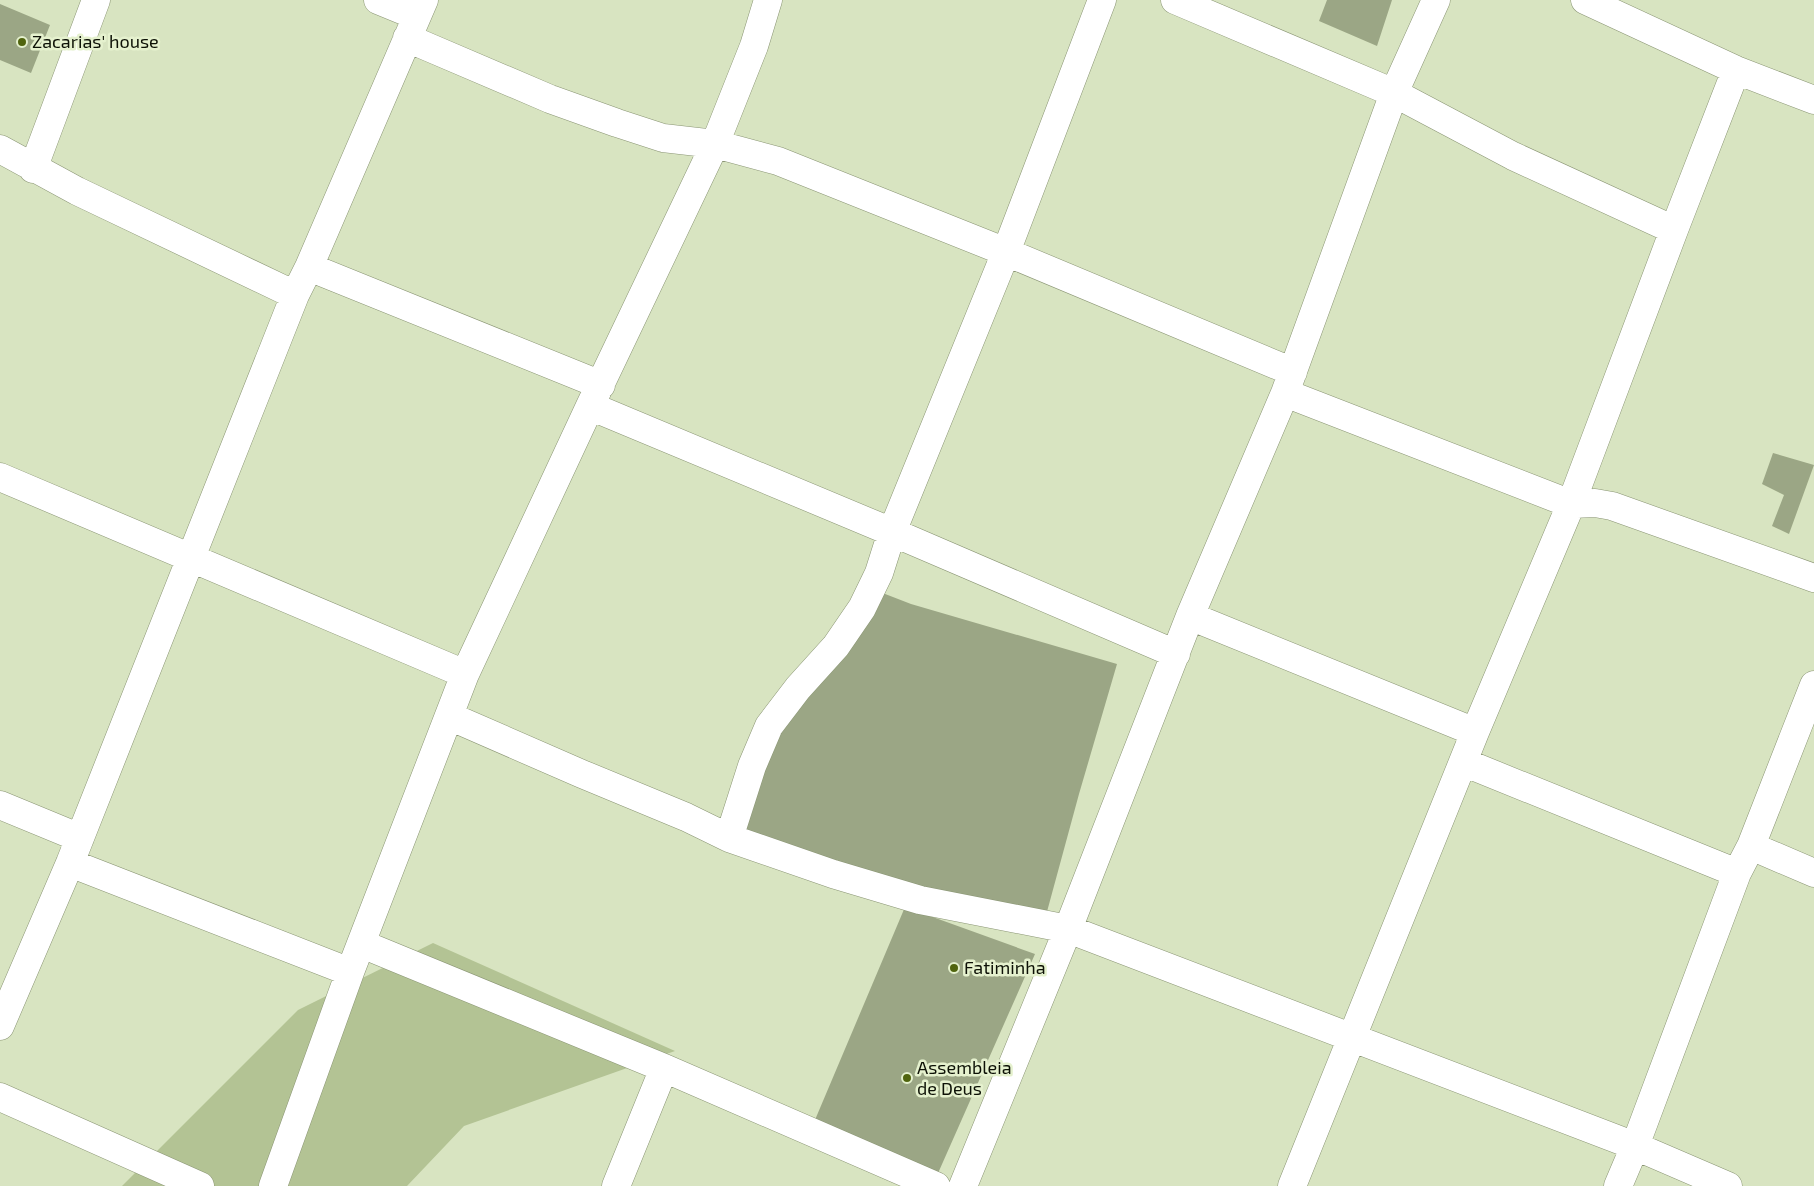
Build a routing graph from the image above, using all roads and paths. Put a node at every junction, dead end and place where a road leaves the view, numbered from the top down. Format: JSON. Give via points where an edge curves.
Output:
{"nodes":[{"id":1,"x":96,"y":0,"type":"edge"},
{"id":2,"x":378,"y":0,"type":"edge"},
{"id":3,"x":768,"y":0,"type":"edge"},
{"id":4,"x":1102,"y":0,"type":"edge"},
{"id":5,"x":1176,"y":0,"type":"edge"},
{"id":6,"x":1436,"y":0,"type":"edge"},
{"id":7,"x":1585,"y":0,"type":"edge"},
{"id":8,"x":416,"y":18,"type":"edge"},
{"id":9,"x":1736,"y":70,"type":"junction"},
{"id":10,"x":1394,"y":93,"type":"junction"},
{"id":11,"x":1814,"y":100,"type":"edge"},
{"id":12,"x":715,"y":144,"type":"junction"},
{"id":13,"x":0,"y":150,"type":"edge"},
{"id":14,"x":33,"y":169,"type":"junction"},
{"id":15,"x":1674,"y":230,"type":"junction"},
{"id":16,"x":1006,"y":252,"type":"junction"},
{"id":17,"x":309,"y":267,"type":"junction"},
{"id":18,"x":295,"y":295,"type":"junction"},
{"id":19,"x":1289,"y":382,"type":"junction"},
{"id":20,"x":595,"y":396,"type":"junction"},
{"id":21,"x":0,"y":477,"type":"edge"},
{"id":22,"x":1572,"y":504,"type":"junction"},
{"id":23,"x":892,"y":532,"type":"junction"},
{"id":24,"x":191,"y":558,"type":"junction"},
{"id":25,"x":1814,"y":578,"type":"edge"},
{"id":26,"x":1190,"y":616,"type":"junction"},
{"id":27,"x":1176,"y":654,"type":"junction"},
{"id":28,"x":465,"y":674,"type":"junction"},
{"id":29,"x":1814,"y":684,"type":"edge"},
{"id":30,"x":449,"y":716,"type":"junction"},
{"id":31,"x":1475,"y":732,"type":"junction"},
{"id":32,"x":1463,"y":762,"type":"junction"},
{"id":33,"x":0,"y":804,"type":"edge"},
{"id":34,"x":80,"y":838,"type":"junction"},
{"id":35,"x":729,"y":838,"type":"junction"},
{"id":36,"x":1751,"y":846,"type":"junction"},
{"id":37,"x":70,"y":863,"type":"junction"},
{"id":38,"x":1737,"y":873,"type":"junction"},
{"id":39,"x":1814,"y":873,"type":"edge"},
{"id":40,"x":1068,"y":929,"type":"junction"},
{"id":41,"x":362,"y":944,"type":"junction"},
{"id":42,"x":350,"y":972,"type":"junction"},
{"id":43,"x":0,"y":1026,"type":"edge"},
{"id":44,"x":1351,"y":1038,"type":"junction"},
{"id":45,"x":664,"y":1068,"type":"junction"},
{"id":46,"x":0,"y":1097,"type":"edge"},
{"id":47,"x":1635,"y":1146,"type":"junction"},
{"id":48,"x":200,"y":1186,"type":"edge"},
{"id":49,"x":273,"y":1186,"type":"edge"},
{"id":50,"x":616,"y":1186,"type":"edge"},
{"id":51,"x":936,"y":1186,"type":"edge"},
{"id":52,"x":963,"y":1186,"type":"edge"},
{"id":53,"x":1292,"y":1186,"type":"edge"},
{"id":54,"x":1618,"y":1186,"type":"edge"},
{"id":55,"x":1728,"y":1186,"type":"edge"}],
"edges":[{"from":1,"to":14,"type":"street"},
{"from":2,"to":8,"type":"street"},
{"from":3,"to":12,"type":"street","via":[[754,46]]},
{"from":4,"to":16,"type":"street"},
{"from":5,"to":10,"type":"street"},
{"from":6,"to":10,"type":"street"},
{"from":7,"to":9,"type":"street"},
{"from":8,"to":12,"type":"street","via":[[550,99],[663,138]]},
{"from":8,"to":17,"type":"street"},
{"from":9,"to":11,"type":"street"},
{"from":9,"to":15,"type":"street"},
{"from":10,"to":15,"type":"street","via":[[1513,156]]},
{"from":10,"to":19,"type":"street"},
{"from":12,"to":16,"type":"street","via":[[778,161]]},
{"from":12,"to":20,"type":"street"},
{"from":13,"to":14,"type":"street"},
{"from":14,"to":18,"type":"street"},
{"from":15,"to":22,"type":"street"},
{"from":16,"to":19,"type":"street"},
{"from":16,"to":23,"type":"street"},
{"from":17,"to":18,"type":"street"},
{"from":17,"to":20,"type":"street"},
{"from":18,"to":24,"type":"street"},
{"from":19,"to":22,"type":"street"},
{"from":19,"to":26,"type":"street"},
{"from":20,"to":23,"type":"street"},
{"from":20,"to":28,"type":"street"},
{"from":21,"to":24,"type":"street"},
{"from":22,"to":25,"type":"street","via":[[1612,506]]},
{"from":22,"to":31,"type":"street"},
{"from":23,"to":27,"type":"street"},
{"from":23,"to":35,"type":"street","via":[[879,573],[862,608],[836,646],[769,726],[752,766]]},
{"from":24,"to":28,"type":"street"},
{"from":24,"to":34,"type":"street"},
{"from":26,"to":27,"type":"street"},
{"from":26,"to":31,"type":"street"},
{"from":27,"to":40,"type":"street"},
{"from":28,"to":30,"type":"street"},
{"from":29,"to":36,"type":"street"},
{"from":30,"to":35,"type":"street"},
{"from":30,"to":41,"type":"street"},
{"from":31,"to":32,"type":"street"},
{"from":32,"to":38,"type":"street"},
{"from":32,"to":44,"type":"street"},
{"from":33,"to":34,"type":"street"},
{"from":34,"to":37,"type":"street"},
{"from":35,"to":40,"type":"street","via":[[920,900]]},
{"from":36,"to":38,"type":"street"},
{"from":36,"to":39,"type":"street"},
{"from":37,"to":42,"type":"street"},
{"from":37,"to":43,"type":"street"},
{"from":38,"to":47,"type":"street"},
{"from":40,"to":44,"type":"street"},
{"from":40,"to":52,"type":"street"},
{"from":41,"to":42,"type":"street"},
{"from":41,"to":45,"type":"street"},
{"from":42,"to":49,"type":"street"},
{"from":44,"to":47,"type":"street"},
{"from":44,"to":53,"type":"street"},
{"from":45,"to":50,"type":"street"},
{"from":45,"to":51,"type":"street"},
{"from":46,"to":48,"type":"street"},
{"from":47,"to":54,"type":"street"},
{"from":47,"to":55,"type":"street"}]}
